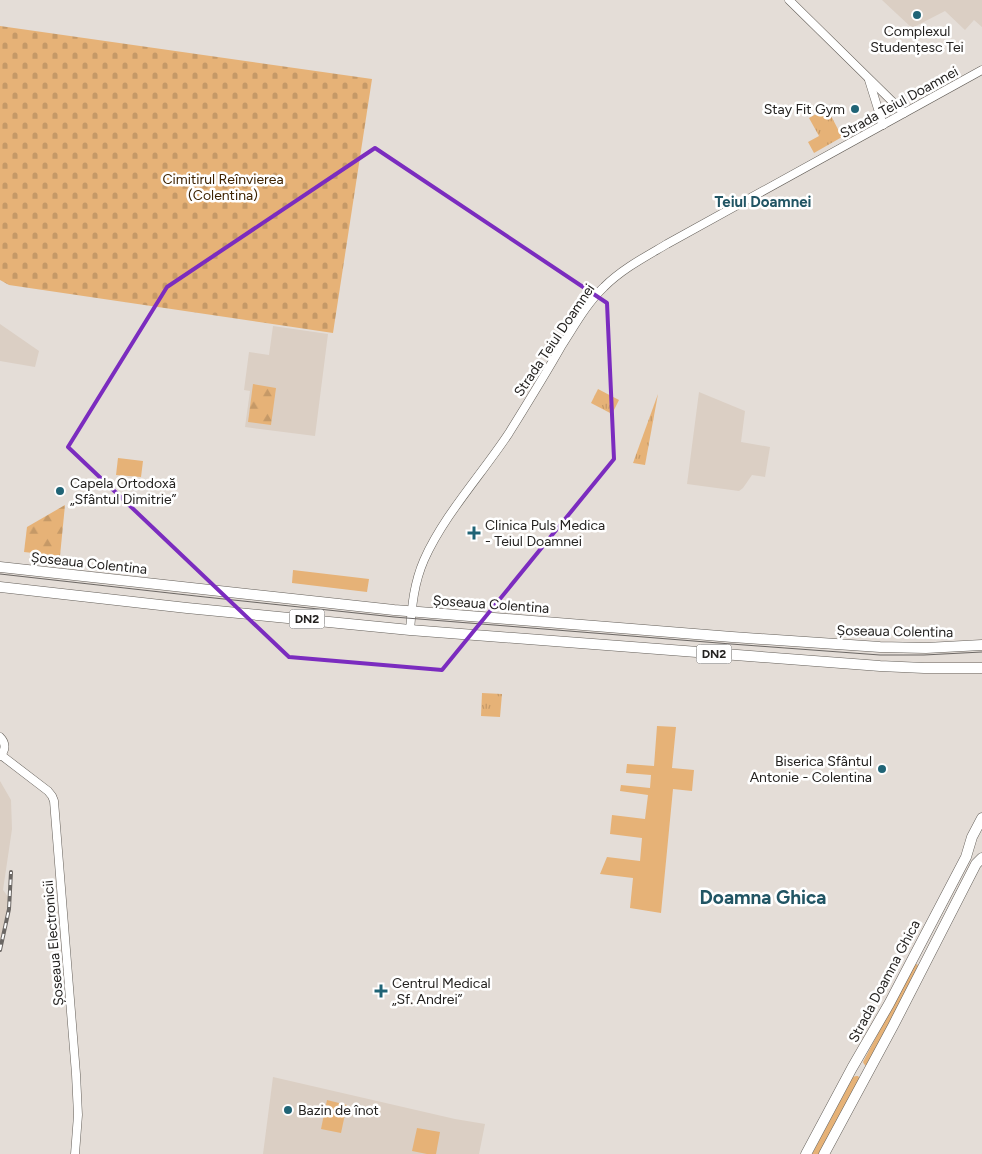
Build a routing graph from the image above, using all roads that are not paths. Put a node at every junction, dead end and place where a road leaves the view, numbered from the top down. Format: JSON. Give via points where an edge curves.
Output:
{"nodes":[{"id":1,"x":789,"y":0,"type":"edge"},
{"id":2,"x":982,"y":70,"type":"edge"},
{"id":3,"x":868,"y":78,"type":"junction"},
{"id":4,"x":904,"y":113,"type":"junction"},
{"id":5,"x":883,"y":125,"type":"junction"},
{"id":6,"x":0,"y":569,"type":"edge"},
{"id":7,"x":2,"y":587,"type":"edge"},
{"id":8,"x":411,"y":611,"type":"junction"},
{"id":9,"x":410,"y":630,"type":"junction"},
{"id":10,"x":982,"y":645,"type":"edge"},
{"id":11,"x":982,"y":668,"type":"edge"},
{"id":12,"x":0,"y":737,"type":"edge"},
{"id":13,"x":1,"y":756,"type":"edge"},
{"id":14,"x":982,"y":818,"type":"edge"},
{"id":15,"x":982,"y":830,"type":"edge"},
{"id":16,"x":982,"y":853,"type":"edge"},
{"id":17,"x":966,"y":857,"type":"junction"},
{"id":18,"x":979,"y":861,"type":"edge"},
{"id":19,"x":75,"y":1154,"type":"edge"},
{"id":20,"x":806,"y":1154,"type":"edge"},
{"id":21,"x":824,"y":1154,"type":"edge"}],
"edges":[{"from":1,"to":3,"type":"street"},
{"from":2,"to":4,"type":"street","name":"Strada Teiul Doamnei"},
{"from":3,"to":4,"type":"street"},
{"from":3,"to":5,"type":"street"},
{"from":4,"to":5,"type":"street","name":"Strada Teiul Doamnei"},
{"from":5,"to":8,"type":"street","name":"Strada Teiul Doamnei","via":[[644,258],[605,286],[574,327],[508,434],[432,544],[417,579]]},
{"from":6,"to":8,"type":"main road","name":"Șoseaua Colentina","number":"DN2"},
{"from":7,"to":9,"type":"main road","number":"DN2"},
{"from":8,"to":9,"type":"street","name":"Strada Teiul Doamnei"},
{"from":8,"to":10,"type":"main road","name":"Șoseaua Colentina","number":"DN2","via":[[880,647]]},
{"from":9,"to":11,"type":"main road","number":"DN2","via":[[910,668]]},
{"from":12,"to":13,"type":"street","via":[[5,746]]},
{"from":13,"to":19,"type":"street","name":"Șoseaua Electronicii","via":[[48,791],[54,801],[77,1090]]},
{"from":14,"to":17,"type":"main road","name":"Strada Doamna Ghica"},
{"from":15,"to":17,"type":"main road"},
{"from":16,"to":18,"type":"main road","name":"Strada Doamna Ghica"},
{"from":17,"to":20,"type":"main road","name":"Strada Doamna Ghica"},
{"from":18,"to":21,"type":"main road","name":"Strada Doamna Ghica"}]}
